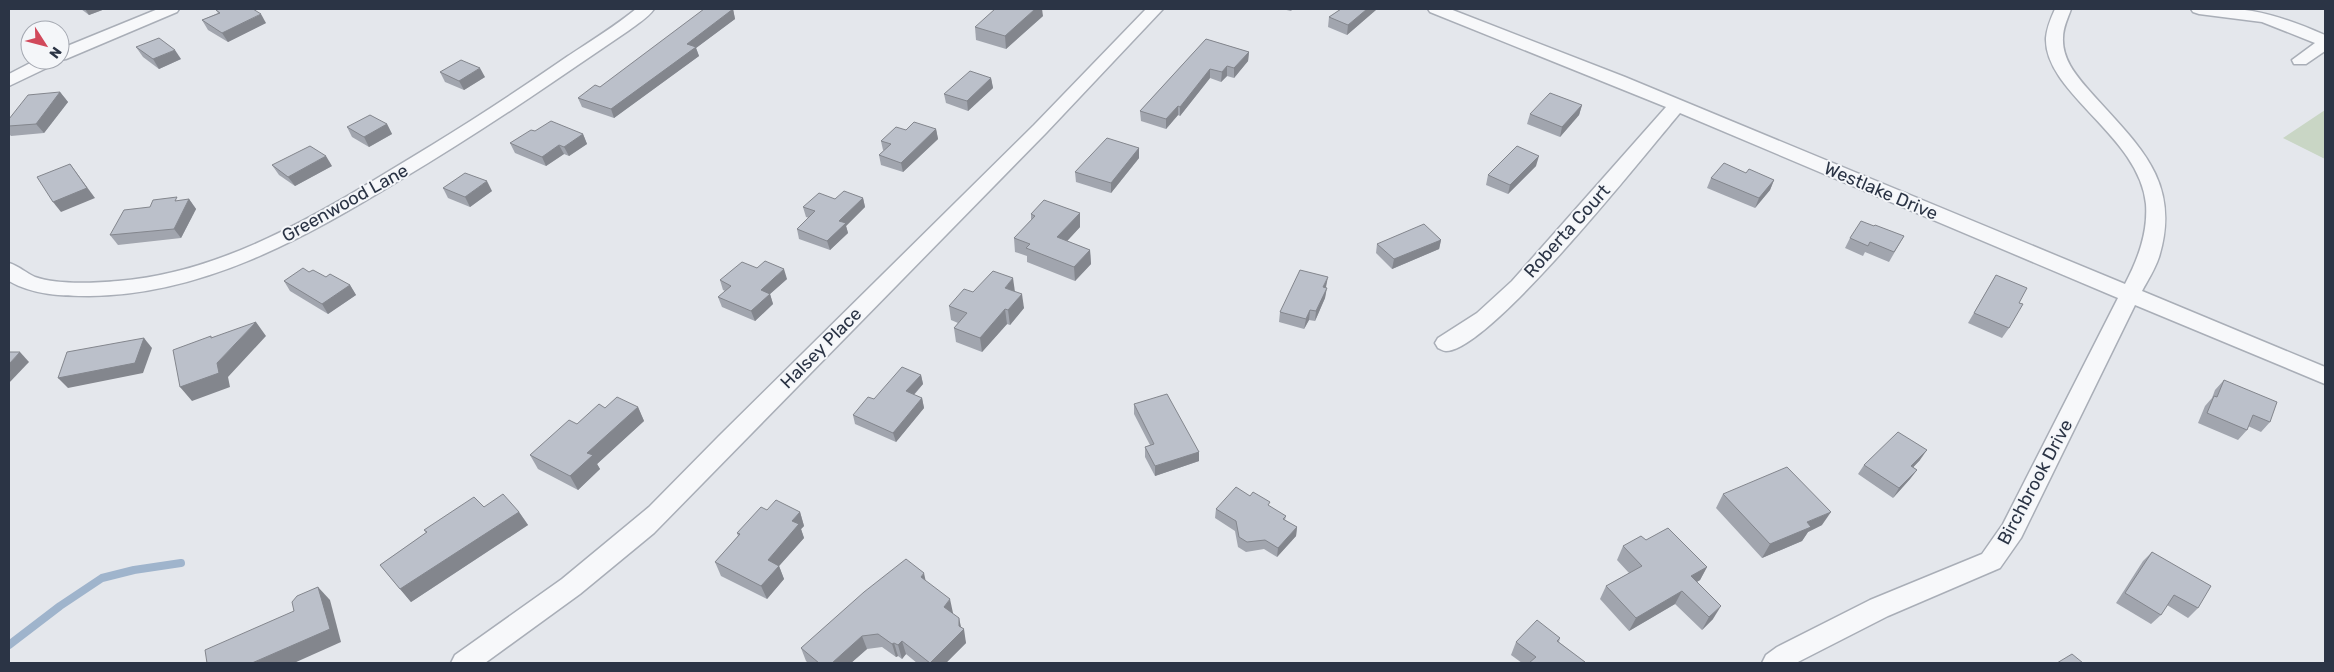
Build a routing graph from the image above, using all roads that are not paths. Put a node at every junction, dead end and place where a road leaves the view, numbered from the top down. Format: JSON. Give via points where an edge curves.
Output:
{"nodes":[{"id":1,"x":172,"y":9,"type":"edge"},
{"id":2,"x":646,"y":9,"type":"edge"},
{"id":3,"x":1155,"y":9,"type":"edge"},
{"id":4,"x":1436,"y":9,"type":"edge"},
{"id":5,"x":2063,"y":9,"type":"edge"},
{"id":6,"x":2199,"y":9,"type":"edge"},
{"id":7,"x":2325,"y":42,"type":"edge"},
{"id":8,"x":70,"y":51,"type":"edge"},
{"id":9,"x":2300,"y":60,"type":"dead end"},
{"id":10,"x":30,"y":70,"type":"edge"},
{"id":11,"x":9,"y":81,"type":"edge"},
{"id":12,"x":1677,"y":106,"type":"junction"},
{"id":13,"x":9,"y":270,"type":"edge"},
{"id":14,"x":2131,"y":296,"type":"junction"},
{"id":15,"x":1446,"y":343,"type":"dead end"},
{"id":16,"x":2325,"y":376,"type":"edge"},
{"id":17,"x":464,"y":663,"type":"edge"},
{"id":18,"x":1774,"y":663,"type":"edge"}],
"edges":[{"from":1,"to":8,"type":"street"},
{"from":2,"to":13,"type":"street","name":"Greenwood Lane","via":[[496,114],[358,198],[283,238],[208,269],[130,288],[94,291],[32,283]]},
{"from":3,"to":17,"type":"street","name":"Halsey Place","via":[[1040,129],[634,536],[519,626]]},
{"from":4,"to":12,"type":"street","name":"Westlake Drive"},
{"from":5,"to":14,"type":"street","name":"Birchbrook Drive","via":[[2055,24],[2054,43],[2060,67],[2136,152],[2152,184],[2157,209],[2155,234],[2148,260]]},
{"from":6,"to":7,"type":"street","via":[[2264,17]]},
{"from":7,"to":9,"type":"street"},
{"from":10,"to":11,"type":"street"},
{"from":12,"to":14,"type":"street","name":"Westlake Drive"},
{"from":12,"to":15,"type":"street","name":"Roberta Court","via":[[1550,254],[1483,321]]},
{"from":14,"to":16,"type":"street","name":"Westlake Drive"},
{"from":14,"to":18,"type":"street","name":"Birchbrook Drive","via":[[2012,531],[1992,561],[1879,608]]}]}
